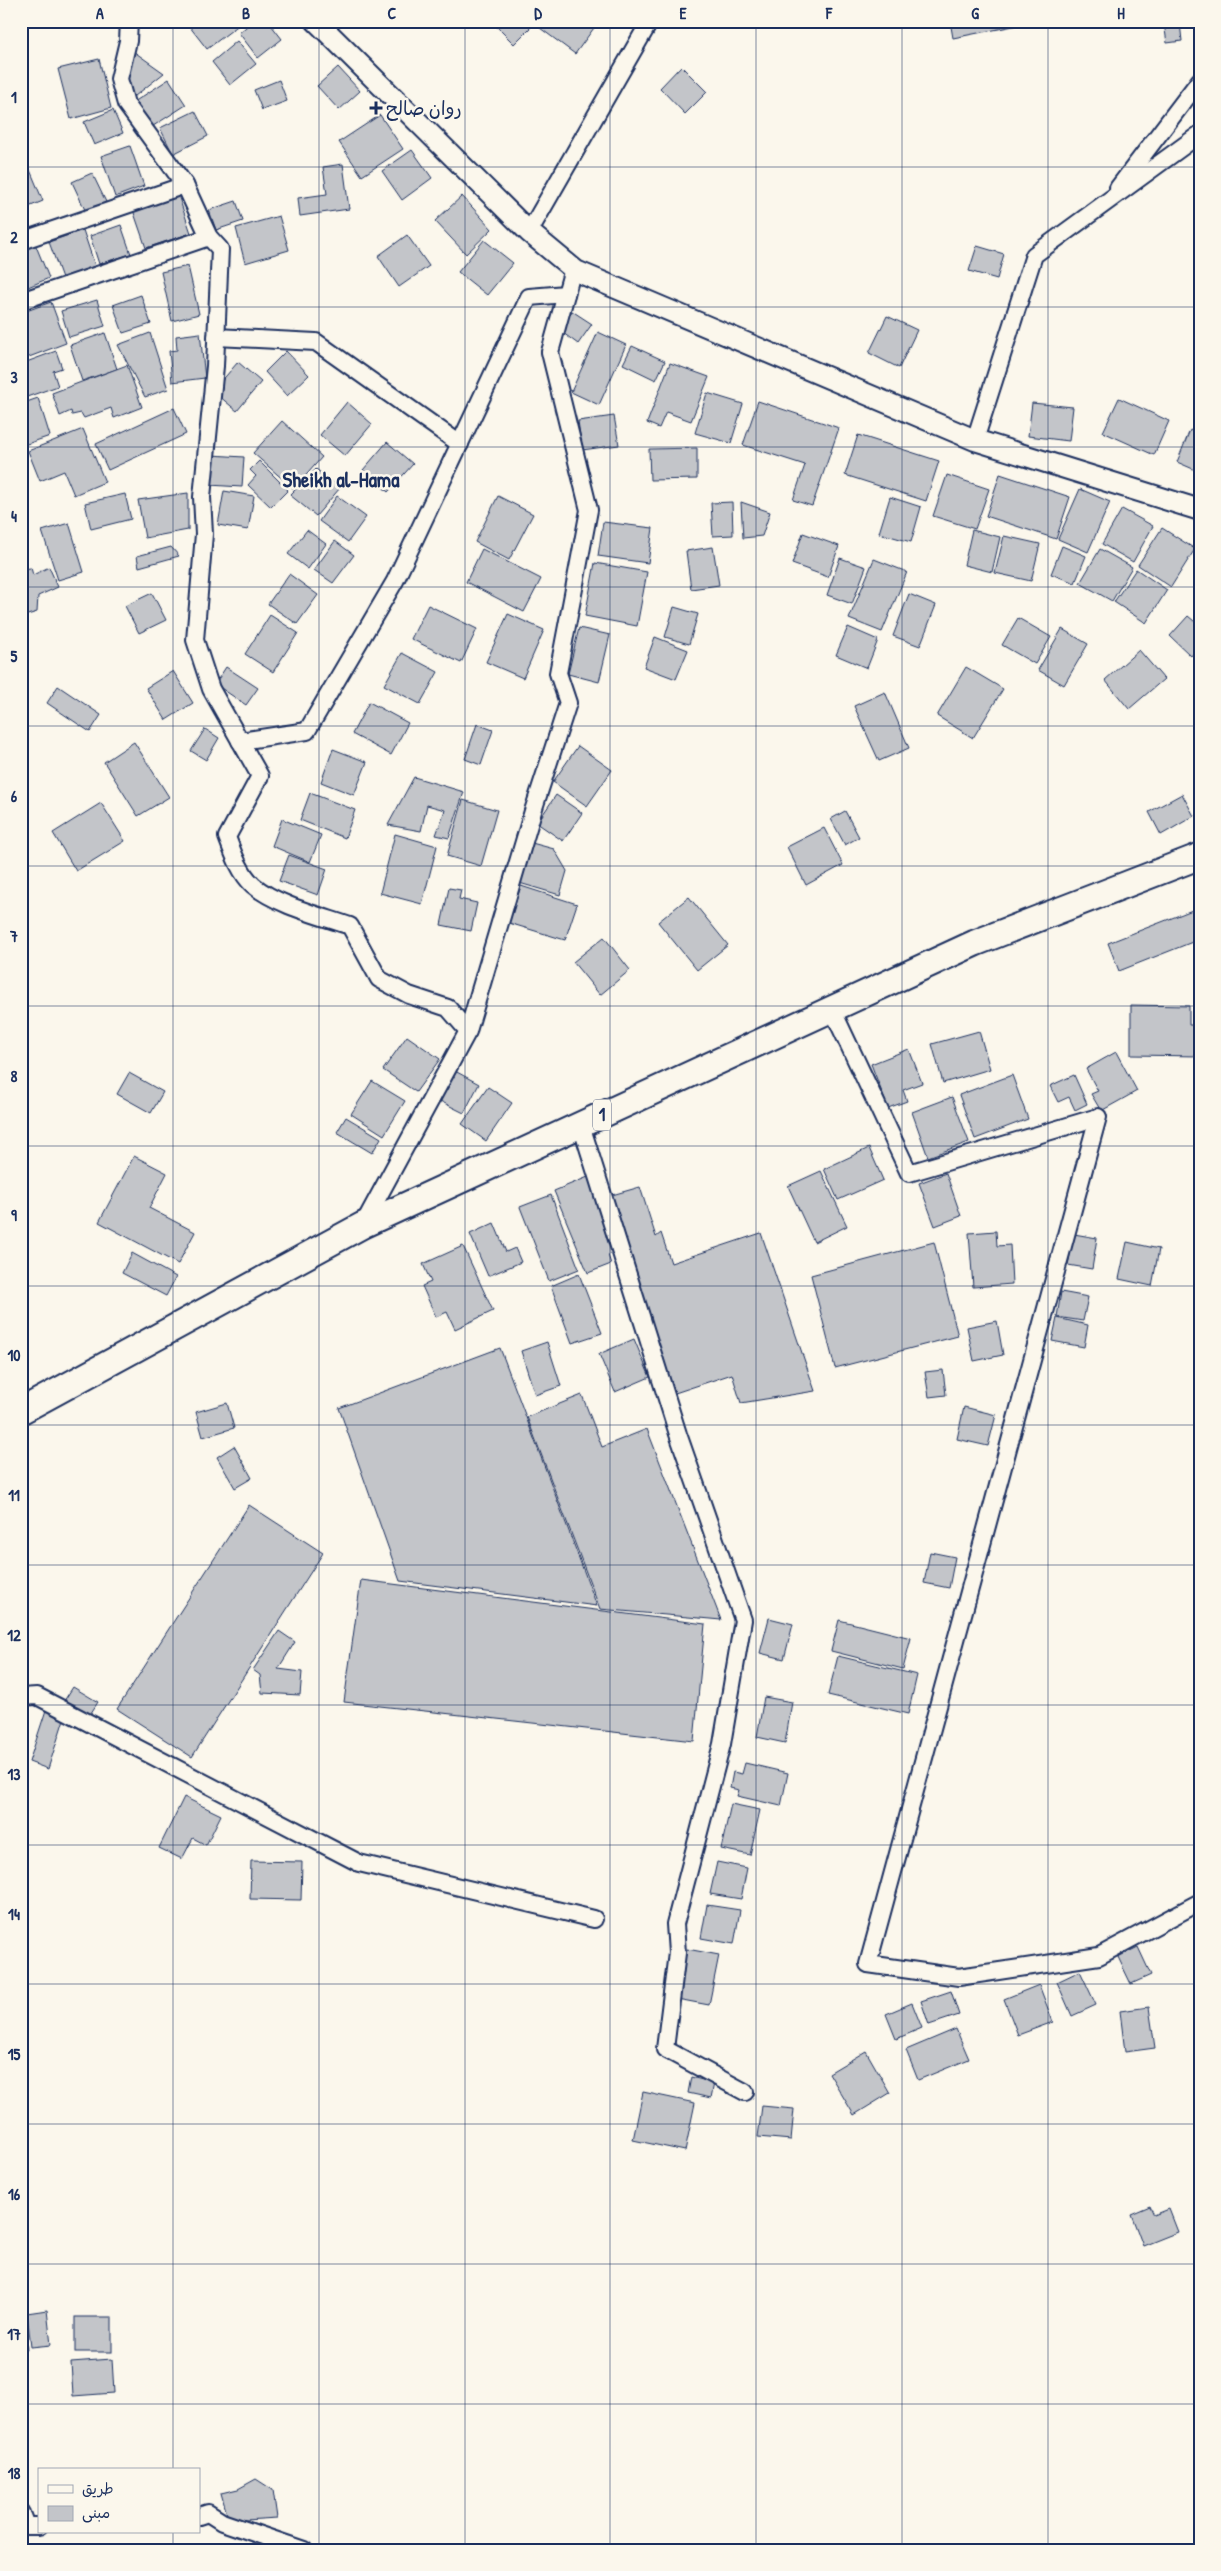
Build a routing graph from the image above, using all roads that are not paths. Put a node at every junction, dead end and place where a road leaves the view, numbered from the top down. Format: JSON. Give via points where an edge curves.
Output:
{"nodes":[{"id":1,"x":129,"y":21,"type":"edge"},
{"id":2,"x":316,"y":21,"type":"edge"},
{"id":3,"x":650,"y":21,"type":"edge"},
{"id":4,"x":1200,"y":80,"type":"edge"},
{"id":5,"x":1200,"y":134,"type":"edge"},
{"id":6,"x":186,"y":185,"type":"junction"},
{"id":7,"x":1107,"y":202,"type":"junction"},
{"id":8,"x":529,"y":232,"type":"junction"},
{"id":9,"x":209,"y":237,"type":"junction"},
{"id":10,"x":21,"y":241,"type":"edge"},
{"id":11,"x":573,"y":269,"type":"junction"},
{"id":12,"x":566,"y":294,"type":"junction"},
{"id":13,"x":21,"y":301,"type":"edge"},
{"id":14,"x":216,"y":337,"type":"junction"},
{"id":15,"x":975,"y":440,"type":"junction"},
{"id":16,"x":460,"y":444,"type":"junction"},
{"id":17,"x":1200,"y":510,"type":"edge"},
{"id":18,"x":240,"y":741,"type":"junction"},
{"id":19,"x":1200,"y":856,"type":"edge"},
{"id":20,"x":832,"y":1009,"type":"junction"},
{"id":21,"x":468,"y":1031,"type":"junction"},
{"id":22,"x":581,"y":1124,"type":"junction"},
{"id":23,"x":363,"y":1225,"type":"junction"},
{"id":24,"x":21,"y":1411,"type":"edge"},
{"id":25,"x":21,"y":1697,"type":"edge"},
{"id":26,"x":1200,"y":1902,"type":"edge"},
{"id":27,"x":594,"y":1919,"type":"dead end"},
{"id":28,"x":745,"y":2092,"type":"dead end"},
{"id":29,"x":21,"y":2513,"type":"edge"},
{"id":30,"x":200,"y":2516,"type":"edge"},
{"id":31,"x":38,"y":2526,"type":"edge"},
{"id":32,"x":304,"y":2550,"type":"edge"}],
"edges":[{"from":1,"to":6,"type":"street","via":[[119,79],[126,104]]},
{"from":2,"to":8,"type":"street"},
{"from":3,"to":8,"type":"street"},
{"from":4,"to":7,"type":"street"},
{"from":5,"to":7,"type":"street"},
{"from":6,"to":9,"type":"street"},
{"from":6,"to":10,"type":"street"},
{"from":7,"to":15,"type":"street","via":[[1034,255]]},
{"from":8,"to":11,"type":"street"},
{"from":9,"to":13,"type":"street"},
{"from":9,"to":14,"type":"street","via":[[220,249]]},
{"from":11,"to":12,"type":"street"},
{"from":11,"to":15,"type":"street"},
{"from":12,"to":16,"type":"street","via":[[529,296]]},
{"from":12,"to":21,"type":"street","via":[[550,352],[589,510],[558,673],[568,703]]},
{"from":14,"to":16,"type":"street","via":[[316,342]]},
{"from":14,"to":18,"type":"street","via":[[202,497],[204,534],[195,640],[211,689]]},
{"from":15,"to":17,"type":"street"},
{"from":16,"to":18,"type":"street","via":[[395,581],[307,731]]},
{"from":18,"to":21,"type":"street","via":[[260,776],[227,837],[234,859],[253,884],[279,900],[350,926],[379,978],[409,995],[448,1008]]},
{"from":19,"to":20,"type":"main road","number":"1","via":[[975,944]]},
{"from":20,"to":22,"type":"main road","number":"1"},
{"from":20,"to":26,"type":"street","via":[[909,1173],[1098,1117],[868,1964],[958,1977],[1100,1956]]},
{"from":21,"to":23,"type":"street"},
{"from":22,"to":23,"type":"main road","number":"1"},
{"from":22,"to":28,"type":"street","via":[[678,1434],[743,1620],[722,1744],[675,1924],[677,1953],[665,2049]]},
{"from":23,"to":24,"type":"main road","number":"1"},
{"from":25,"to":27,"type":"street","via":[[37,1696],[359,1863]]},
{"from":29,"to":31,"type":"street","via":[[26,2526]]},
{"from":30,"to":32,"type":"street","via":[[208,2513],[222,2522]]}]}
